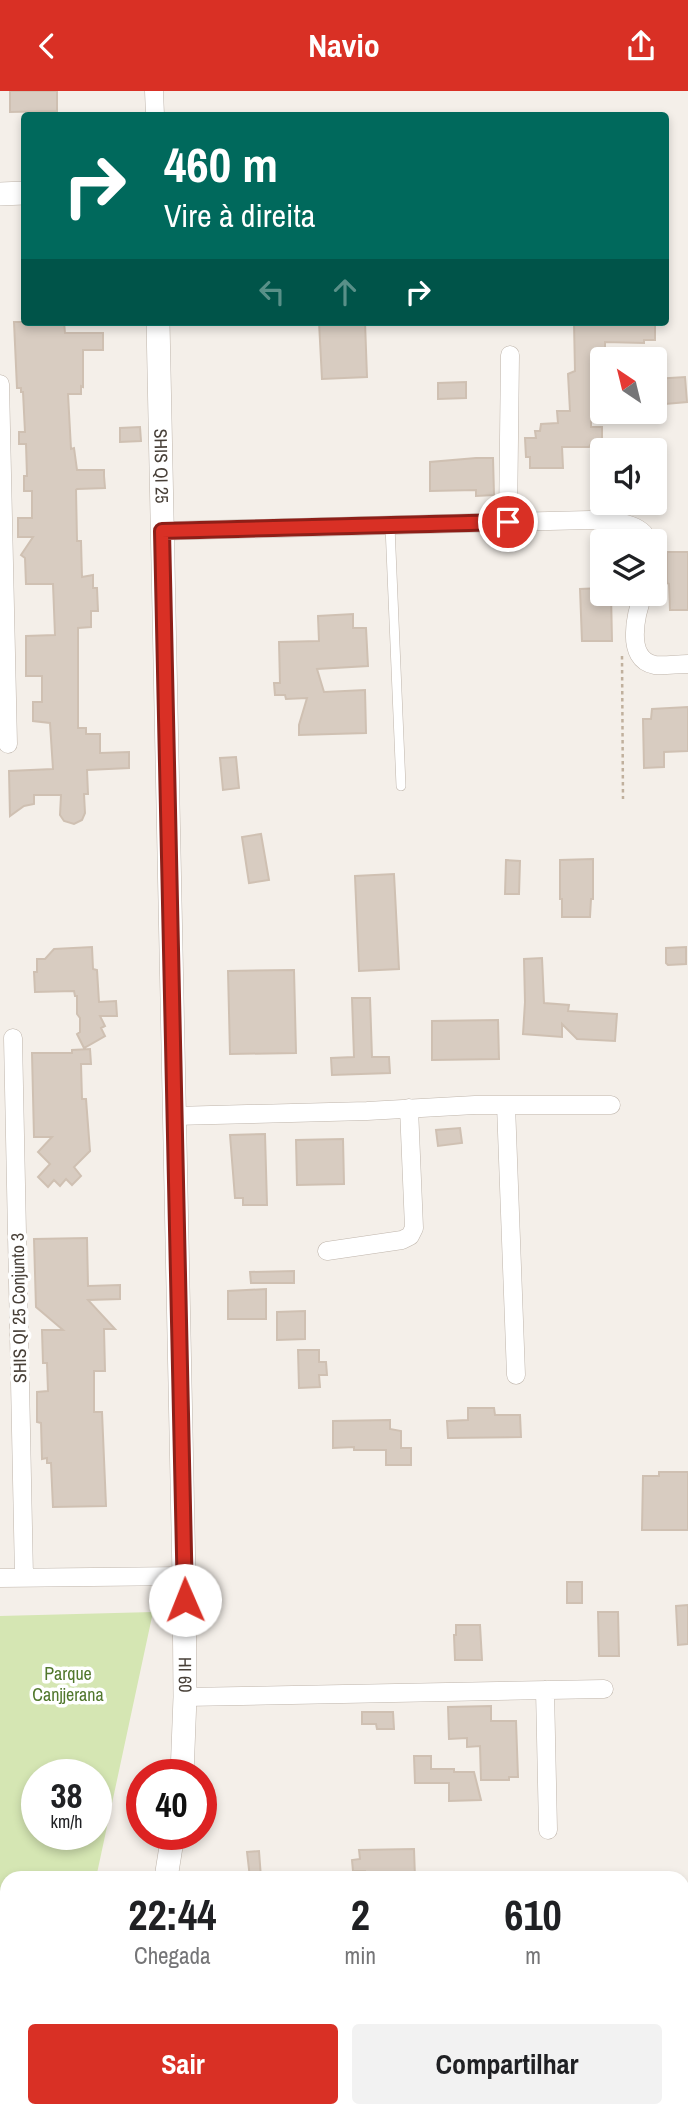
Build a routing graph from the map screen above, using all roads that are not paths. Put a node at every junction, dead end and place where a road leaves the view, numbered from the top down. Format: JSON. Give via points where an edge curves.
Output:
{"nodes":[{"id":1,"x":154,"y":91,"type":"edge"},
{"id":2,"x":155,"y":112,"type":"edge"},
{"id":3,"x":21,"y":193,"type":"edge"},
{"id":4,"x":0,"y":194,"type":"edge"},
{"id":5,"x":158,"y":326,"type":"edge"},
{"id":6,"x":510,"y":355,"type":"dead end"},
{"id":7,"x":0,"y":384,"type":"edge"},
{"id":8,"x":508,"y":522,"type":"junction"},
{"id":9,"x":390,"y":526,"type":"junction"},
{"id":10,"x":638,"y":529,"type":"edge"},
{"id":11,"x":162,"y":531,"type":"junction"},
{"id":12,"x":640,"y":606,"type":"edge"},
{"id":13,"x":688,"y":664,"type":"edge"},
{"id":14,"x":8,"y":744,"type":"dead end"},
{"id":15,"x":401,"y":786,"type":"dead end"},
{"id":16,"x":13,"y":1038,"type":"dead end"},
{"id":17,"x":506,"y":1105,"type":"junction"},
{"id":18,"x":611,"y":1105,"type":"dead end"},
{"id":19,"x":410,"y":1108,"type":"junction"},
{"id":20,"x":174,"y":1116,"type":"junction"},
{"id":21,"x":327,"y":1251,"type":"dead end"},
{"id":22,"x":516,"y":1375,"type":"dead end"},
{"id":23,"x":184,"y":1576,"type":"junction"},
{"id":24,"x":24,"y":1577,"type":"junction"},
{"id":25,"x":0,"y":1578,"type":"edge"},
{"id":26,"x":604,"y":1689,"type":"dead end"},
{"id":27,"x":545,"y":1690,"type":"junction"},
{"id":28,"x":186,"y":1697,"type":"junction"},
{"id":29,"x":183,"y":1759,"type":"edge"},
{"id":30,"x":548,"y":1830,"type":"dead end"},
{"id":31,"x":170,"y":1850,"type":"edge"},
{"id":32,"x":167,"y":1871,"type":"edge"}],
"edges":[{"from":1,"to":2,"type":"street"},
{"from":3,"to":4,"type":"street"},
{"from":5,"to":11,"type":"street","name":"SHIS QI 25"},
{"from":6,"to":8,"type":"street"},
{"from":7,"to":14,"type":"street"},
{"from":8,"to":9,"type":"street"},
{"from":8,"to":10,"type":"street","via":[[590,520]]},
{"from":9,"to":11,"type":"street"},
{"from":9,"to":15,"type":"lane"},
{"from":11,"to":20,"type":"street","name":"SHIS QI 25"},
{"from":12,"to":13,"type":"street","via":[[638,652],[653,665]]},
{"from":16,"to":24,"type":"street","name":"SHIS QI 25 Conjunto 3"},
{"from":17,"to":18,"type":"street"},
{"from":17,"to":19,"type":"street"},
{"from":17,"to":22,"type":"street"},
{"from":19,"to":20,"type":"street"},
{"from":19,"to":21,"type":"street","via":[[414,1228],[410,1236]]},
{"from":20,"to":23,"type":"street","name":"SHIS QI 25"},
{"from":23,"to":24,"type":"street"},
{"from":23,"to":28,"type":"street","name":"HI 60"},
{"from":24,"to":25,"type":"street"},
{"from":26,"to":27,"type":"street"},
{"from":27,"to":28,"type":"street"},
{"from":27,"to":30,"type":"street"},
{"from":28,"to":29,"type":"street","name":"HI 60"},
{"from":31,"to":32,"type":"street"}]}
